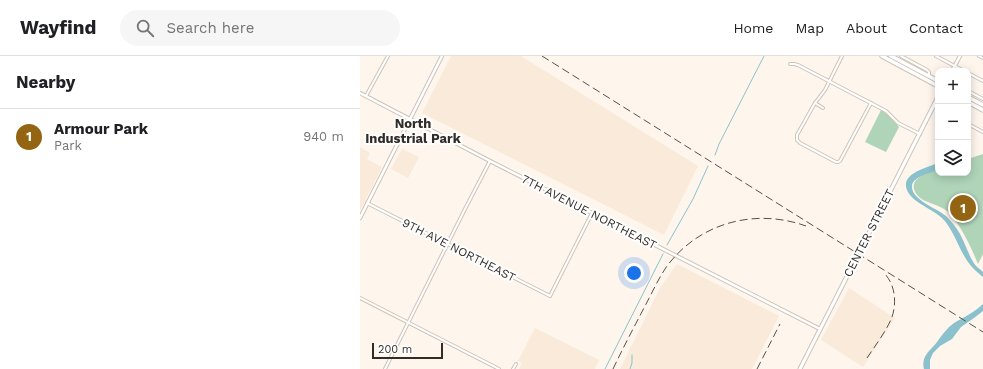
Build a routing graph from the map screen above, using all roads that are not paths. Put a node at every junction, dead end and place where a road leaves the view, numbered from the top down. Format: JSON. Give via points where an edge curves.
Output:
{"nodes":[{"id":1,"x":388,"y":56,"type":"edge"},
{"id":2,"x":442,"y":56,"type":"edge"},
{"id":3,"x":842,"y":56,"type":"edge"},
{"id":4,"x":882,"y":56,"type":"edge"},
{"id":5,"x":891,"y":56,"type":"edge"},
{"id":6,"x":901,"y":56,"type":"edge"},
{"id":7,"x":936,"y":56,"type":"edge"},
{"id":8,"x":960,"y":56,"type":"edge"},
{"id":9,"x":979,"y":56,"type":"edge"},
{"id":10,"x":983,"y":58,"type":"edge"},
{"id":11,"x":790,"y":64,"type":"dead end"},
{"id":12,"x":955,"y":66,"type":"junction"},
{"id":13,"x":959,"y":68,"type":"edge"},
{"id":14,"x":971,"y":75,"type":"edge"},
{"id":15,"x":930,"y":76,"type":"junction"},
{"id":16,"x":935,"y":79,"type":"edge"},
{"id":17,"x":830,"y":81,"type":"junction"},
{"id":18,"x":983,"y":81,"type":"edge"},
{"id":19,"x":935,"y":84,"type":"edge"},
{"id":20,"x":360,"y":93,"type":"edge"},
{"id":21,"x":971,"y":93,"type":"edge"},
{"id":22,"x":366,"y":96,"type":"junction"},
{"id":23,"x":971,"y":99,"type":"edge"},
{"id":24,"x":983,"y":100,"type":"edge"},
{"id":25,"x":815,"y":103,"type":"junction"},
{"id":26,"x":871,"y":103,"type":"junction"},
{"id":27,"x":971,"y":104,"type":"edge"},
{"id":28,"x":983,"y":105,"type":"edge"},
{"id":29,"x":934,"y":106,"type":"edge"},
{"id":30,"x":823,"y":108,"type":"dead end"},
{"id":31,"x":983,"y":110,"type":"edge"},
{"id":32,"x":410,"y":120,"type":"junction"},
{"id":33,"x":971,"y":126,"type":"edge"},
{"id":34,"x":983,"y":132,"type":"edge"},
{"id":35,"x":920,"y":134,"type":"junction"},
{"id":36,"x":490,"y":162,"type":"junction"},
{"id":37,"x":368,"y":203,"type":"junction"},
{"id":38,"x":592,"y":213,"type":"junction"},
{"id":39,"x":360,"y":218,"type":"edge"},
{"id":40,"x":448,"y":244,"type":"junction"},
{"id":41,"x":360,"y":298,"type":"edge"},
{"id":42,"x":409,"y":322,"type":"junction"},
{"id":43,"x":820,"y":329,"type":"junction"},
{"id":44,"x":516,"y":364,"type":"dead end"},
{"id":45,"x":385,"y":369,"type":"edge"},
{"id":46,"x":499,"y":369,"type":"edge"},
{"id":47,"x":513,"y":369,"type":"edge"},
{"id":48,"x":800,"y":369,"type":"edge"}],
"edges":[{"from":1,"to":22,"type":"street"},
{"from":2,"to":32,"type":"street"},
{"from":3,"to":17,"type":"street"},
{"from":4,"to":19,"type":"main road"},
{"from":5,"to":15,"type":"main road"},
{"from":6,"to":15,"type":"street","via":[[927,70]]},
{"from":7,"to":12,"type":"street"},
{"from":8,"to":12,"type":"street"},
{"from":9,"to":10,"type":"street"},
{"from":11,"to":17,"type":"street","via":[[798,65]]},
{"from":12,"to":13,"type":"street"},
{"from":14,"to":18,"type":"street"},
{"from":15,"to":16,"type":"main road"},
{"from":17,"to":25,"type":"street"},
{"from":17,"to":26,"type":"street"},
{"from":20,"to":22,"type":"street","name":"7TH AVENUE NORTHEAST"},
{"from":21,"to":24,"type":"street"},
{"from":22,"to":32,"type":"street","name":"7TH AVENUE NORTHEAST"},
{"from":23,"to":28,"type":"main road"},
{"from":25,"to":26,"type":"street","via":[[798,135],[798,140],[800,144],[838,162]]},
{"from":25,"to":30,"type":"street"},
{"from":26,"to":35,"type":"street","via":[[886,111],[898,123]]},
{"from":27,"to":31,"type":"main road"},
{"from":29,"to":35,"type":"main road","name":"CENTER STREET"},
{"from":32,"to":36,"type":"street","name":"7TH AVENUE NORTHEAST"},
{"from":32,"to":37,"type":"street"},
{"from":33,"to":34,"type":"street"},
{"from":35,"to":43,"type":"main road","name":"CENTER STREET"},
{"from":36,"to":38,"type":"street","name":"7TH AVENUE NORTHEAST"},
{"from":36,"to":40,"type":"street"},
{"from":37,"to":39,"type":"street"},
{"from":37,"to":40,"type":"street","name":"9TH AVE NORTHEAST"},
{"from":38,"to":40,"type":"street","name":"9TH AVE NORTHEAST","via":[[550,296]]},
{"from":38,"to":43,"type":"street","name":"7TH AVENUE NORTHEAST"},
{"from":40,"to":42,"type":"street"},
{"from":41,"to":42,"type":"street"},
{"from":42,"to":45,"type":"street"},
{"from":42,"to":46,"type":"street"},
{"from":43,"to":48,"type":"main road","name":"CENTER STREET"},
{"from":44,"to":47,"type":"street"}]}
